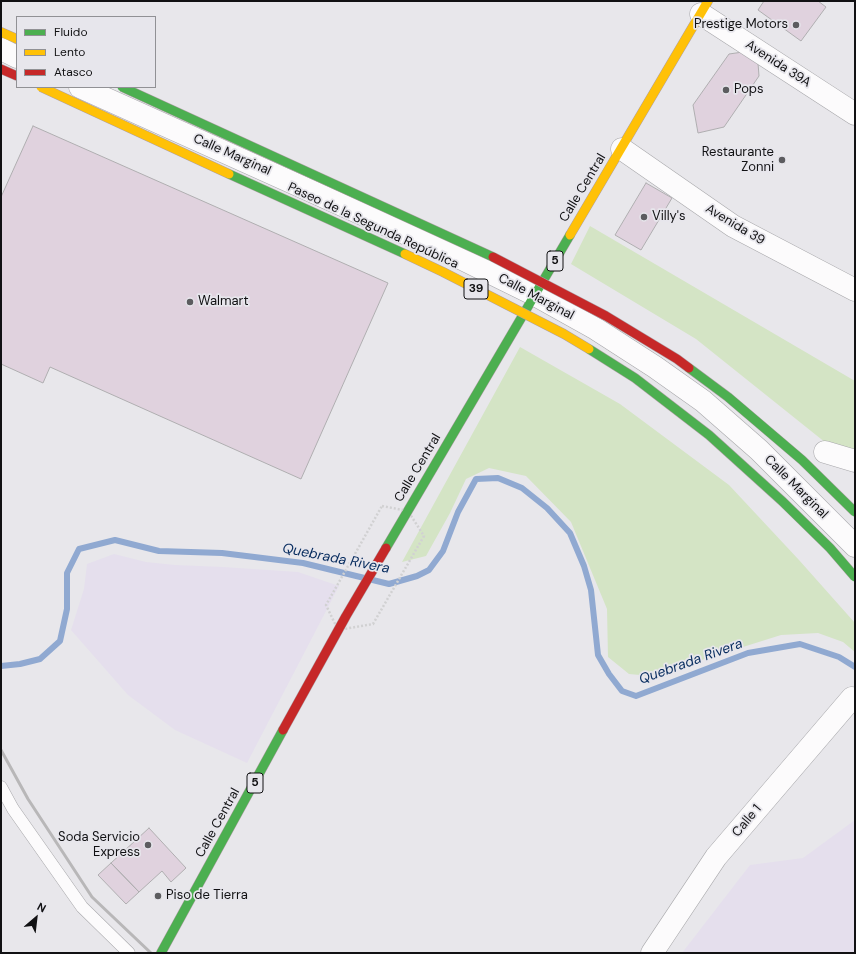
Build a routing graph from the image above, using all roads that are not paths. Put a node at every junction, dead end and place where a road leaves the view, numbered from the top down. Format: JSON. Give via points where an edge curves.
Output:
{"nodes":[{"id":1,"x":704,"y":7,"type":"edge"},
{"id":2,"x":1,"y":32,"type":"edge"},
{"id":3,"x":16,"y":40,"type":"edge"},
{"id":4,"x":1,"y":49,"type":"edge"},
{"id":5,"x":16,"y":56,"type":"edge"},
{"id":6,"x":1,"y":68,"type":"edge"},
{"id":7,"x":16,"y":76,"type":"edge"},
{"id":8,"x":43,"y":88,"type":"edge"},
{"id":9,"x":82,"y":88,"type":"edge"},
{"id":10,"x":124,"y":88,"type":"edge"},
{"id":11,"x":855,"y":114,"type":"edge"},
{"id":12,"x":622,"y":149,"type":"junction"},
{"id":13,"x":855,"y":290,"type":"edge"},
{"id":14,"x":535,"y":295,"type":"junction"},
{"id":15,"x":825,"y":452,"type":"dead end"},
{"id":16,"x":855,"y":461,"type":"edge"},
{"id":17,"x":855,"y":512,"type":"edge"},
{"id":18,"x":855,"y":546,"type":"edge"},
{"id":19,"x":855,"y":577,"type":"edge"},
{"id":20,"x":852,"y":698,"type":"dead end"},
{"id":21,"x":1,"y":787,"type":"edge"},
{"id":22,"x":164,"y":952,"type":"edge"},
{"id":23,"x":129,"y":953,"type":"edge"},
{"id":24,"x":652,"y":953,"type":"edge"}],
"edges":[{"from":1,"to":11,"type":"street","name":"Avenida 39A"},
{"from":1,"to":12,"type":"main road","name":"Calle Central","number":"5"},
{"from":2,"to":3,"type":"main road"},
{"from":4,"to":5,"type":"street"},
{"from":6,"to":7,"type":"main road"},
{"from":8,"to":19,"type":"main road","name":"Paseo de la Segunda República","number":"39","bridge":true,"via":[[443,272],[564,334],[636,378],[709,435],[787,506],[830,548]]},
{"from":9,"to":14,"type":"street","name":"Calle Marginal","via":[[455,256]]},
{"from":10,"to":17,"type":"main road","name":"Paseo de la Segunda República","bridge":true,"via":[[476,248],[606,316],[677,359],[728,397],[802,460]]},
{"from":12,"to":13,"type":"street","name":"Avenida 39","via":[[733,226]]},
{"from":12,"to":14,"type":"main road","name":"Calle Central","number":"5"},
{"from":14,"to":18,"type":"street","name":"Calle Marginal","via":[[596,329],[703,401],[759,450]]},
{"from":14,"to":22,"type":"main road","name":"Calle Central","number":"5","via":[[346,616]]},
{"from":15,"to":16,"type":"street"},
{"from":20,"to":24,"type":"street","name":"Calle 1","via":[[716,857]]},
{"from":21,"to":23,"type":"lane","via":[[82,907]]}]}
